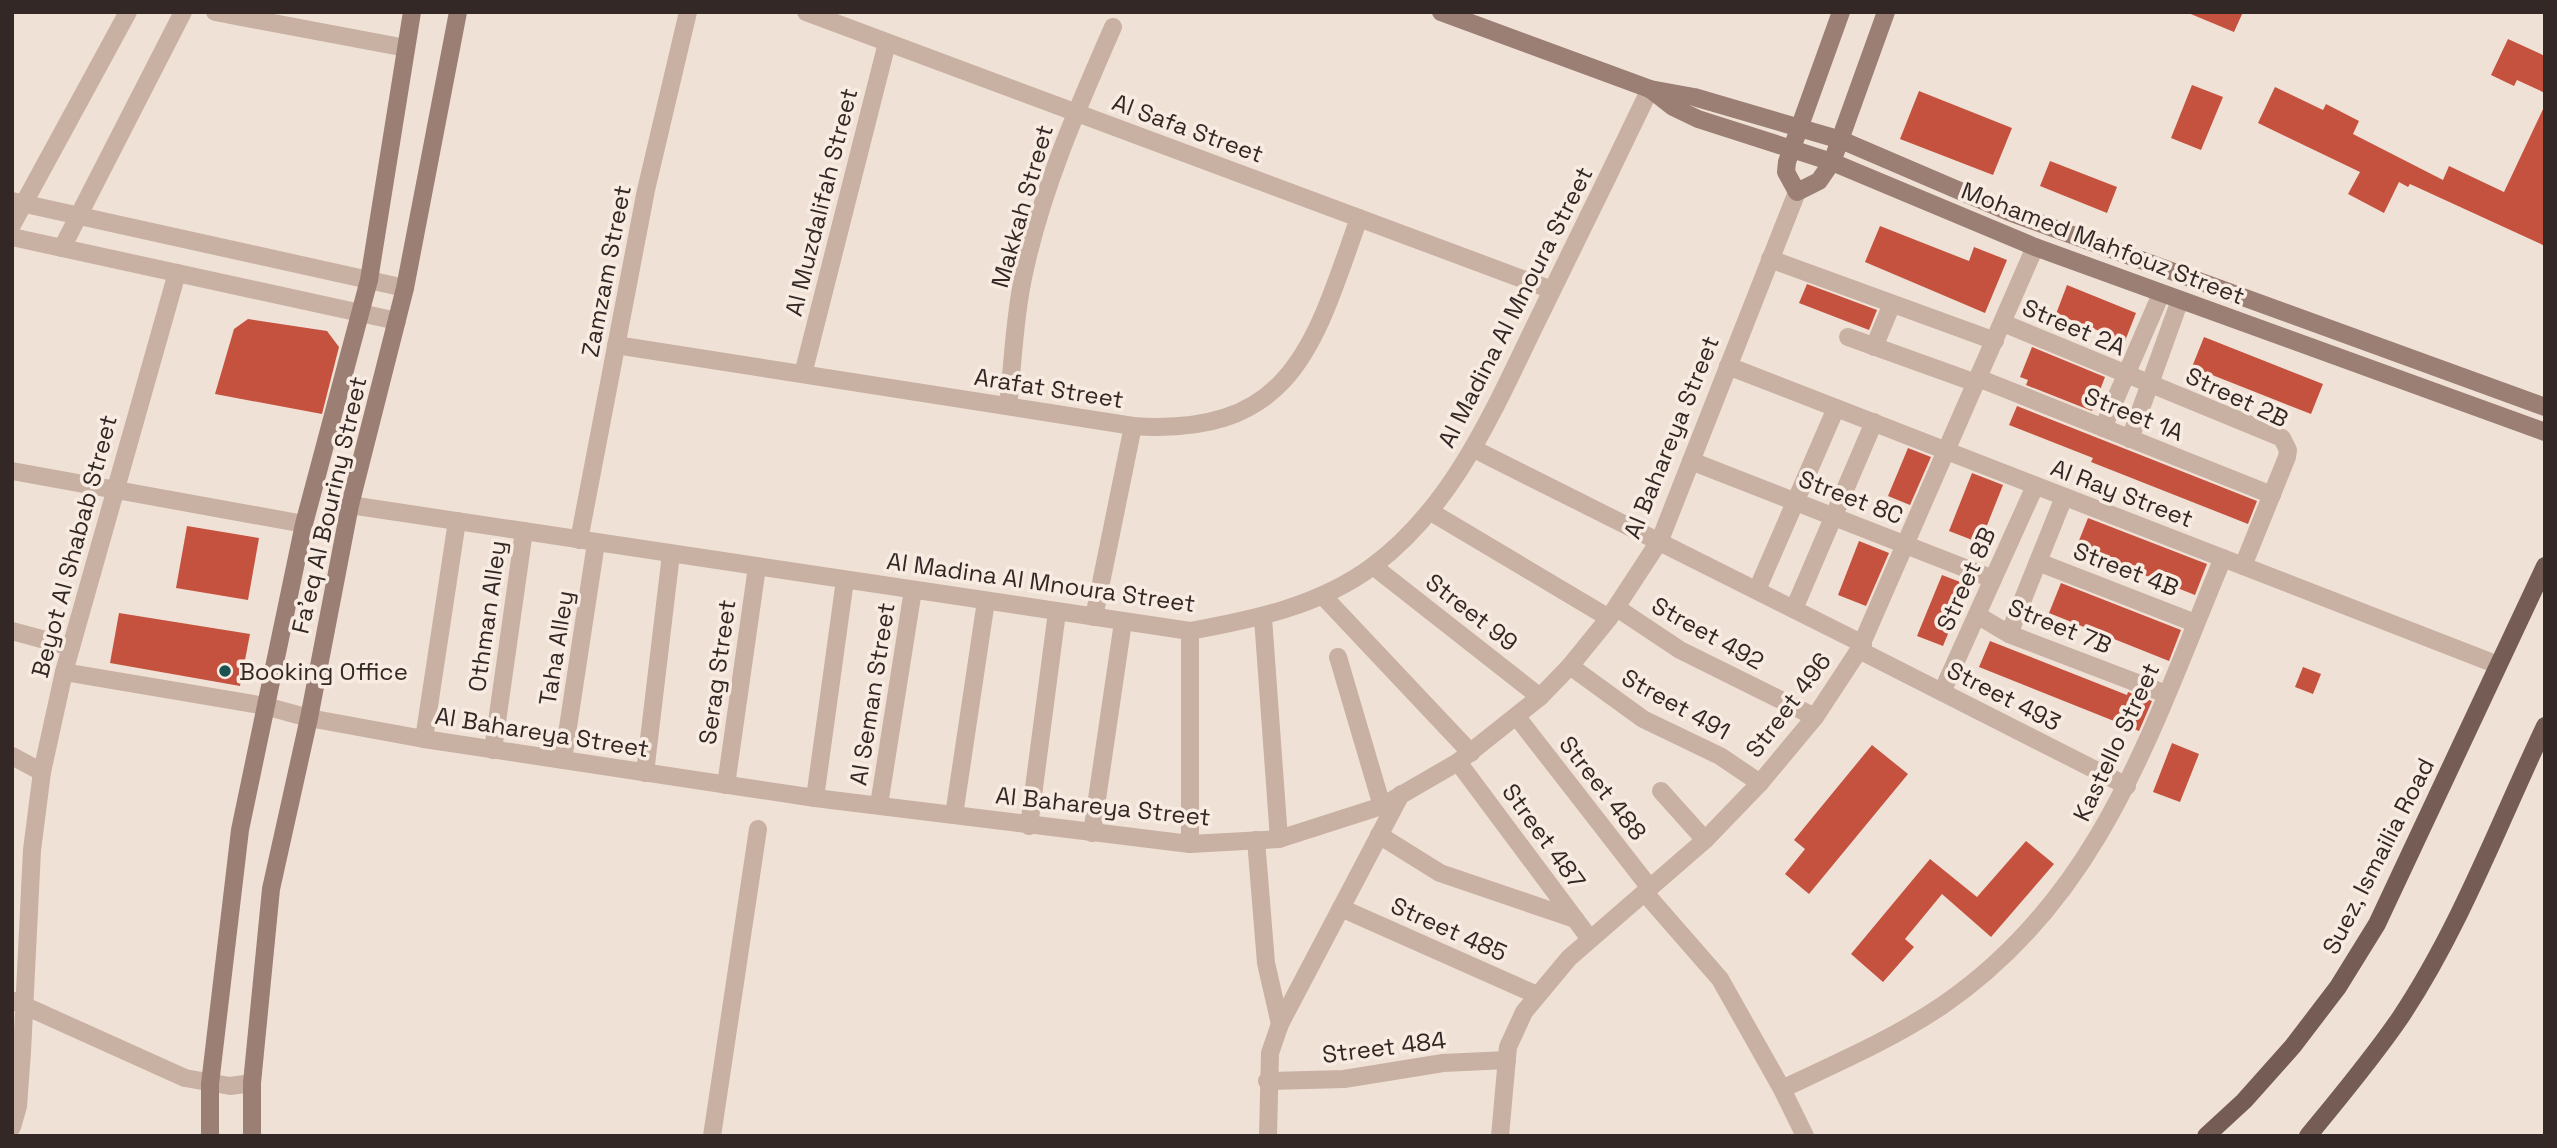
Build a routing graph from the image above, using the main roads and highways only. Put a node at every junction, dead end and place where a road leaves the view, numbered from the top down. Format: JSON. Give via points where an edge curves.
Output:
{"nodes":[{"id":1,"x":2545,"y":566,"type":"edge"},
{"id":2,"x":2545,"y":726,"type":"edge"},
{"id":3,"x":2206,"y":1136,"type":"edge"},
{"id":4,"x":2308,"y":1136,"type":"edge"}],
"edges":[{"from":1,"to":3,"type":"main road","name":"Suez, Ismailia Road","via":[[2377,924],[2294,1046]]},
{"from":2,"to":4,"type":"main road","via":[[2439,951],[2401,1016]]}]}
